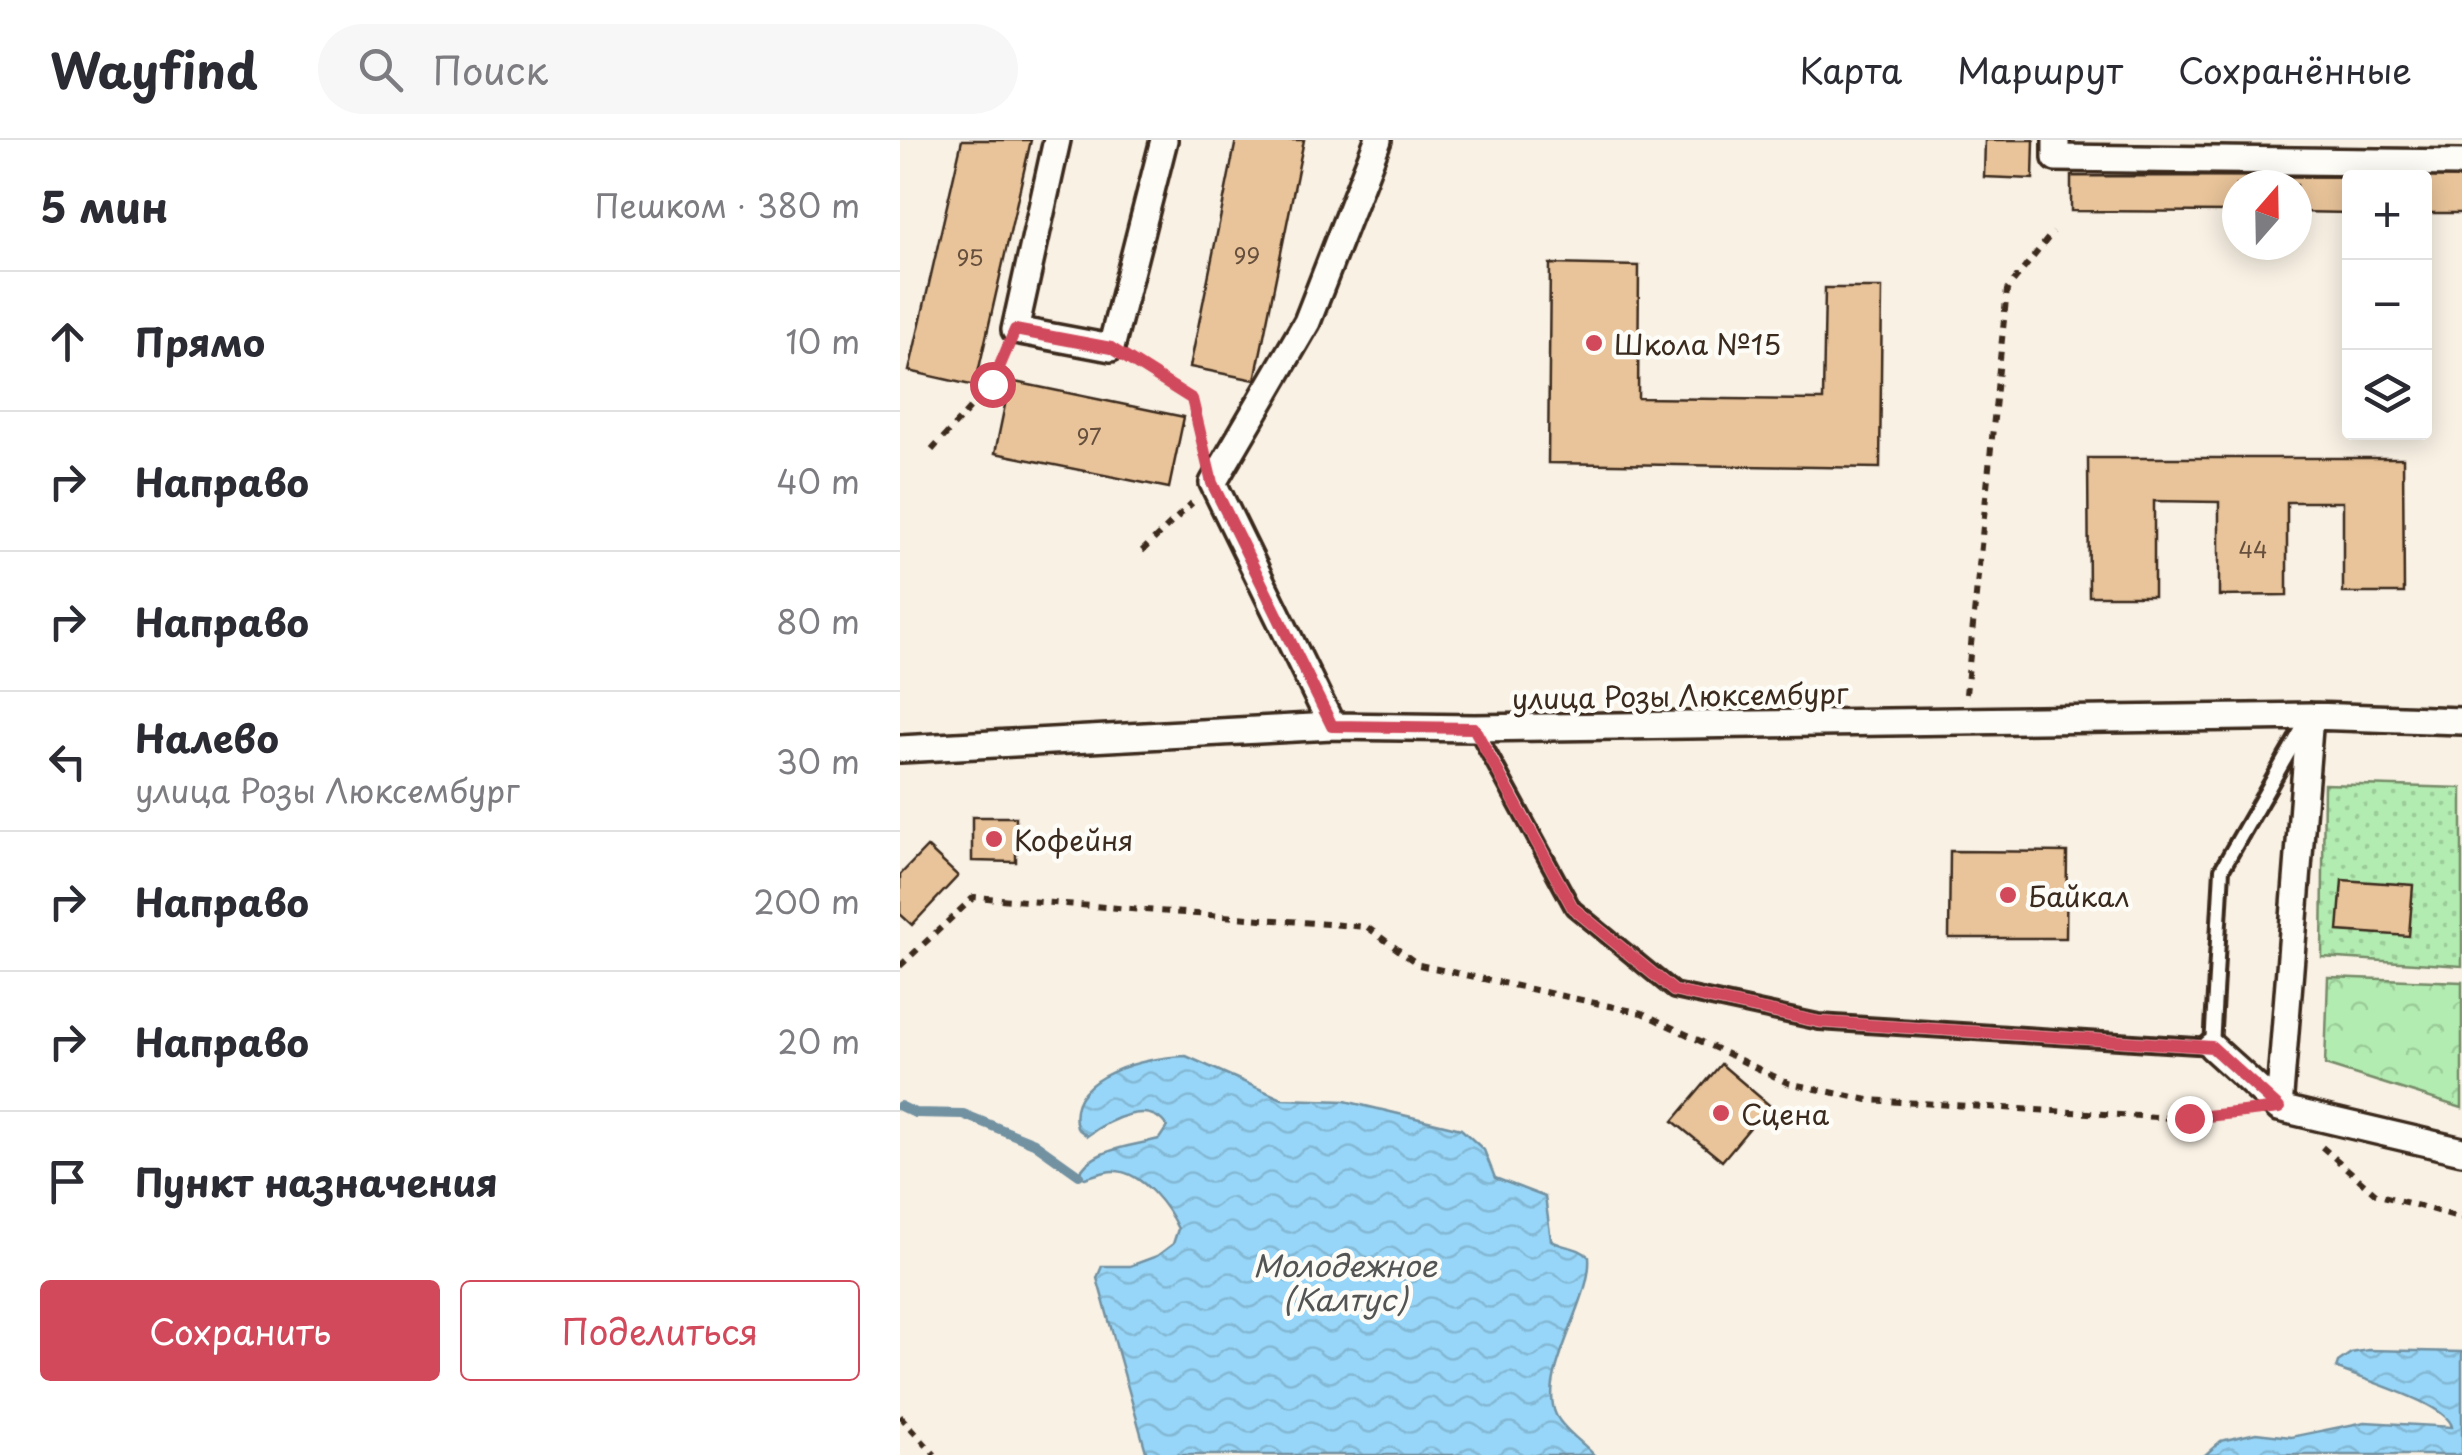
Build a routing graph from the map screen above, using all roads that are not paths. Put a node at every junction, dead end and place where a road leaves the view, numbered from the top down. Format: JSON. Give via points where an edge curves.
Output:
{"nodes":[{"id":1,"x":1057,"y":140,"type":"edge"},
{"id":2,"x":1164,"y":140,"type":"edge"},
{"id":3,"x":1378,"y":140,"type":"edge"},
{"id":4,"x":2056,"y":140,"type":"edge"},
{"id":5,"x":2462,"y":162,"type":"edge"},
{"id":6,"x":2310,"y":716,"type":"junction"},
{"id":7,"x":2462,"y":721,"type":"edge"},
{"id":8,"x":1332,"y":726,"type":"junction"},
{"id":9,"x":1474,"y":728,"type":"junction"},
{"id":10,"x":900,"y":749,"type":"edge"},
{"id":11,"x":2212,"y":1047,"type":"junction"},
{"id":12,"x":2279,"y":1108,"type":"junction"},
{"id":13,"x":2462,"y":1150,"type":"edge"}],
"edges":[{"from":1,"to":2,"type":"street","via":[[1015,330],[1111,348]]},
{"from":3,"to":8,"type":"street","via":[[1306,322],[1212,483]]},
{"from":4,"to":5,"type":"street","via":[[2056,158]]},
{"from":6,"to":7,"type":"street","name":"улица Розы Люксембург"},
{"from":6,"to":9,"type":"street","name":"улица Розы Люксембург"},
{"from":6,"to":11,"type":"lane","via":[[2222,869]]},
{"from":6,"to":12,"type":"street"},
{"from":8,"to":9,"type":"street","name":"улица Розы Люксембург"},
{"from":8,"to":10,"type":"street","name":"улица Розы Люксембург"},
{"from":9,"to":11,"type":"lane","via":[[1573,908],[1674,991],[1820,1022]]},
{"from":11,"to":12,"type":"street"},
{"from":12,"to":13,"type":"street"}]}
